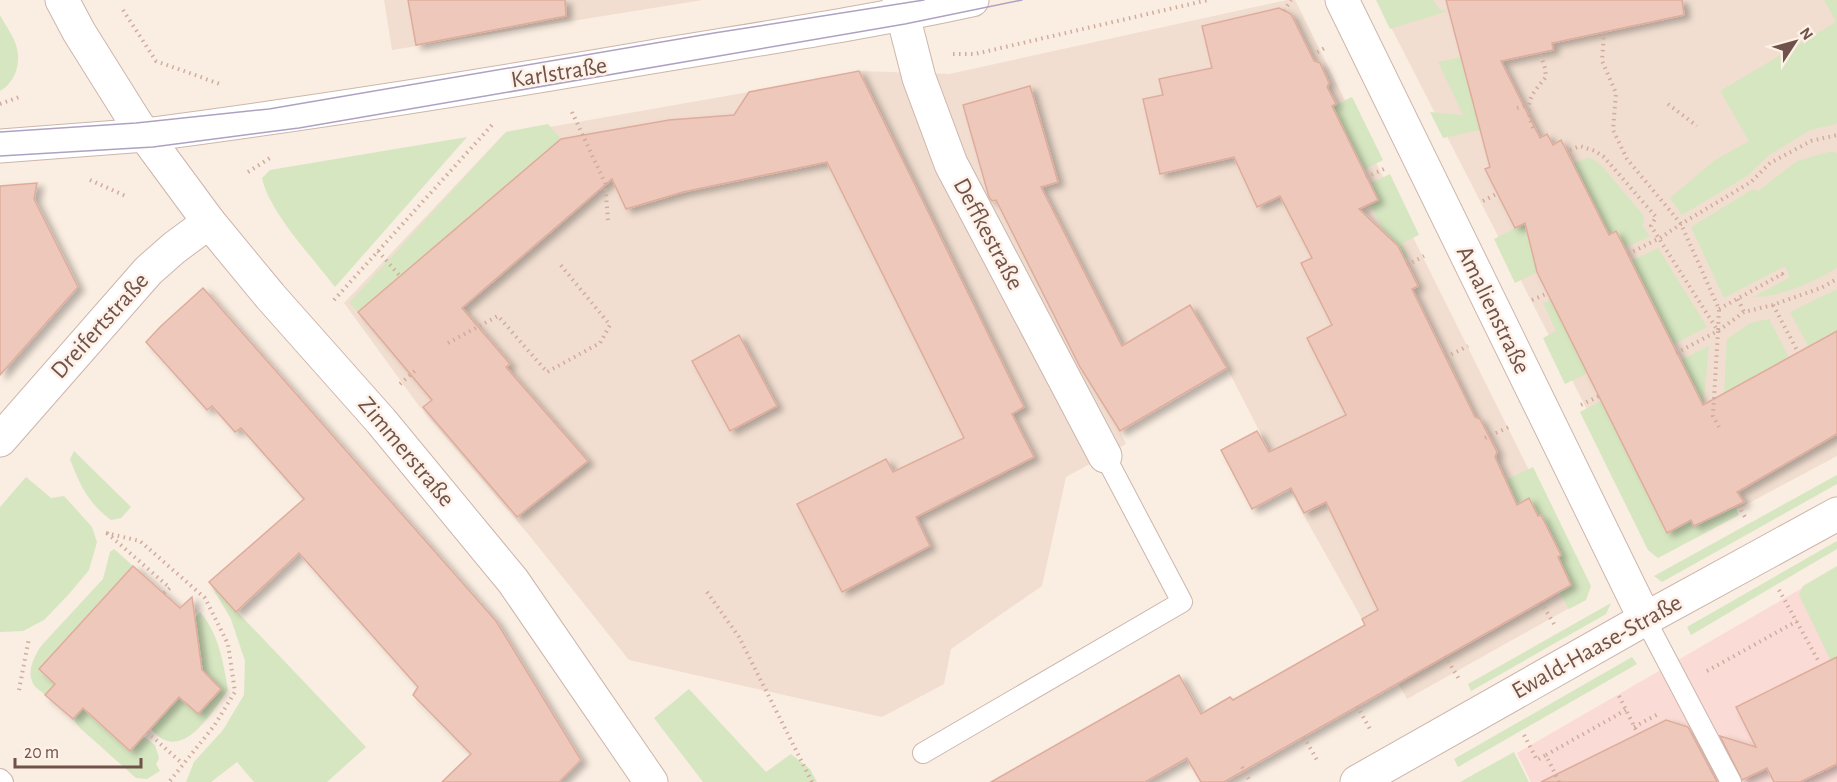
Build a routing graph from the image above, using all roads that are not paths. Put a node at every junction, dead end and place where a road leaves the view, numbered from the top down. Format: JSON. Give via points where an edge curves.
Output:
{"nodes":[{"id":1,"x":62,"y":0,"type":"edge"},
{"id":2,"x":972,"y":0,"type":"edge"},
{"id":3,"x":1342,"y":0,"type":"edge"},
{"id":4,"x":901,"y":7,"type":"edge"},
{"id":5,"x":145,"y":135,"type":"junction"},
{"id":6,"x":0,"y":146,"type":"edge"},
{"id":7,"x":209,"y":222,"type":"junction"},
{"id":8,"x":0,"y":440,"type":"edge"},
{"id":9,"x":1105,"y":456,"type":"joint"},
{"id":10,"x":1837,"y":514,"type":"edge"},
{"id":11,"x":1645,"y":619,"type":"junction"},
{"id":12,"x":923,"y":753,"type":"dead end"},
{"id":13,"x":651,"y":782,"type":"edge"},
{"id":14,"x":1357,"y":782,"type":"edge"},
{"id":15,"x":1731,"y":782,"type":"edge"}],
"edges":[{"from":1,"to":5,"type":"street","name":"Zimmerstraße"},
{"from":2,"to":4,"type":"street","name":"Karlstraße"},
{"from":3,"to":11,"type":"street","name":"Amalienstraße"},
{"from":4,"to":5,"type":"street","name":"Karlstraße","via":[[399,99]]},
{"from":4,"to":9,"type":"street","name":"Deffkestraße","via":[[919,78],[951,164]]},
{"from":5,"to":6,"type":"street","name":"Karlstraße"},
{"from":5,"to":7,"type":"street","name":"Zimmerstraße"},
{"from":7,"to":8,"type":"street","name":"Dreifertstraße","via":[[148,271]]},
{"from":7,"to":13,"type":"street","name":"Zimmerstraße","via":[[513,581]]},
{"from":9,"to":12,"type":"lane","via":[[1182,602]]},
{"from":10,"to":11,"type":"street","name":"Ewald-Haase-Straße"},
{"from":11,"to":14,"type":"street","name":"Ewald-Haase-Straße"},
{"from":11,"to":15,"type":"lane"}]}
